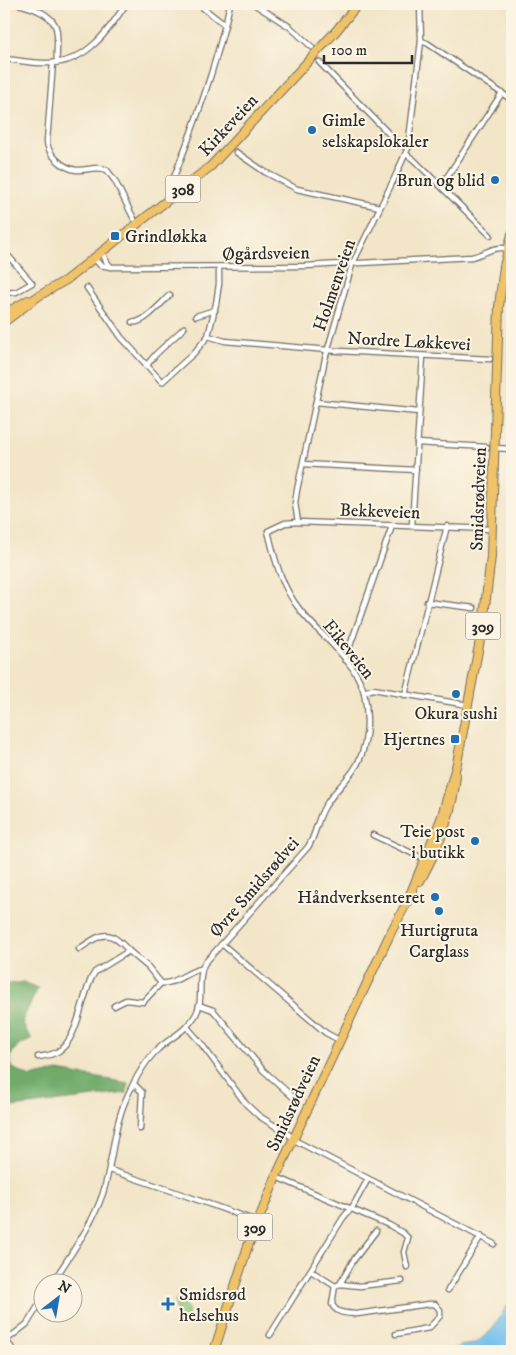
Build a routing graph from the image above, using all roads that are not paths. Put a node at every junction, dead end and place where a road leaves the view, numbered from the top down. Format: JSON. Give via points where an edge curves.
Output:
{"nodes":[{"id":1,"x":18,"y":4,"type":"edge"},
{"id":2,"x":126,"y":4,"type":"edge"},
{"id":3,"x":198,"y":4,"type":"edge"},
{"id":4,"x":230,"y":4,"type":"edge"},
{"id":5,"x":254,"y":4,"type":"edge"},
{"id":6,"x":420,"y":4,"type":"edge"},
{"id":7,"x":357,"y":6,"type":"edge"},
{"id":8,"x":225,"y":25,"type":"junction"},
{"id":9,"x":421,"y":40,"type":"junction"},
{"id":10,"x":312,"y":47,"type":"dead end"},
{"id":11,"x":4,"y":59,"type":"edge"},
{"id":12,"x":319,"y":62,"type":"dead end"},
{"id":13,"x":55,"y":63,"type":"junction"},
{"id":14,"x":502,"y":93,"type":"junction"},
{"id":15,"x":512,"y":100,"type":"edge"},
{"id":16,"x":408,"y":148,"type":"junction"},
{"id":17,"x":236,"y":152,"type":"dead end"},
{"id":18,"x":406,"y":154,"type":"junction"},
{"id":19,"x":439,"y":184,"type":"junction"},
{"id":20,"x":169,"y":192,"type":"dead end"},
{"id":21,"x":380,"y":207,"type":"junction"},
{"id":22,"x":134,"y":219,"type":"dead end"},
{"id":23,"x":512,"y":234,"type":"edge"},
{"id":24,"x":490,"y":235,"type":"dead end"},
{"id":25,"x":508,"y":249,"type":"junction"},
{"id":26,"x":4,"y":251,"type":"edge"},
{"id":27,"x":102,"y":252,"type":"junction"},
{"id":28,"x":94,"y":258,"type":"junction"},
{"id":29,"x":352,"y":265,"type":"junction"},
{"id":30,"x":111,"y":267,"type":"junction"},
{"id":31,"x":219,"y":267,"type":"junction"},
{"id":32,"x":508,"y":267,"type":"edge"},
{"id":33,"x":87,"y":288,"type":"dead end"},
{"id":34,"x":4,"y":293,"type":"edge"},
{"id":35,"x":170,"y":295,"type":"dead end"},
{"id":36,"x":37,"y":297,"type":"junction"},
{"id":37,"x":215,"y":310,"type":"junction"},
{"id":38,"x":4,"y":314,"type":"edge"},
{"id":39,"x":196,"y":316,"type":"dead end"},
{"id":40,"x":4,"y":322,"type":"edge"},
{"id":41,"x":132,"y":322,"type":"dead end"},
{"id":42,"x":184,"y":328,"type":"dead end"},
{"id":43,"x":208,"y":336,"type":"junction"},
{"id":44,"x":328,"y":349,"type":"junction"},
{"id":45,"x":423,"y":356,"type":"junction"},
{"id":46,"x":490,"y":359,"type":"dead end"},
{"id":47,"x":146,"y":366,"type":"junction"},
{"id":48,"x":316,"y":402,"type":"junction"},
{"id":49,"x":419,"y":412,"type":"junction"},
{"id":50,"x":417,"y":443,"type":"junction"},
{"id":51,"x":491,"y":448,"type":"junction"},
{"id":52,"x":512,"y":448,"type":"edge"},
{"id":53,"x":303,"y":464,"type":"junction"},
{"id":54,"x":416,"y":470,"type":"junction"},
{"id":55,"x":298,"y":522,"type":"junction"},
{"id":56,"x":391,"y":525,"type":"junction"},
{"id":57,"x":412,"y":525,"type":"junction"},
{"id":58,"x":446,"y":526,"type":"junction"},
{"id":59,"x":492,"y":529,"type":"junction"},
{"id":60,"x":268,"y":531,"type":"joint"},
{"id":61,"x":428,"y":602,"type":"junction"},
{"id":62,"x":474,"y":608,"type":"dead end"},
{"id":63,"x":345,"y":660,"type":"junction"},
{"id":64,"x":364,"y":692,"type":"junction"},
{"id":65,"x":405,"y":695,"type":"junction"},
{"id":66,"x":468,"y":705,"type":"junction"},
{"id":67,"x":373,"y":835,"type":"dead end"},
{"id":68,"x":418,"y":856,"type":"dead end"},
{"id":69,"x":222,"y":944,"type":"junction"},
{"id":70,"x":79,"y":949,"type":"dead end"},
{"id":71,"x":129,"y":951,"type":"junction"},
{"id":72,"x":202,"y":969,"type":"junction"},
{"id":73,"x":161,"y":983,"type":"junction"},
{"id":74,"x":114,"y":1006,"type":"dead end"},
{"id":75,"x":199,"y":1006,"type":"junction"},
{"id":76,"x":187,"y":1027,"type":"junction"},
{"id":77,"x":339,"y":1040,"type":"junction"},
{"id":78,"x":38,"y":1057,"type":"dead end"},
{"id":79,"x":134,"y":1084,"type":"junction"},
{"id":80,"x":294,"y":1098,"type":"dead end"},
{"id":81,"x":140,"y":1129,"type":"dead end"},
{"id":82,"x":292,"y":1138,"type":"junction"},
{"id":83,"x":110,"y":1170,"type":"junction"},
{"id":84,"x":281,"y":1179,"type":"dead end"},
{"id":85,"x":368,"y":1179,"type":"junction"},
{"id":86,"x":352,"y":1208,"type":"junction"},
{"id":87,"x":251,"y":1220,"type":"dead end"},
{"id":88,"x":376,"y":1231,"type":"dead end"},
{"id":89,"x":481,"y":1236,"type":"junction"},
{"id":90,"x":494,"y":1244,"type":"dead end"},
{"id":91,"x":407,"y":1267,"type":"dead end"},
{"id":92,"x":311,"y":1271,"type":"junction"},
{"id":93,"x":59,"y":1272,"type":"edge"},
{"id":94,"x":402,"y":1281,"type":"dead end"},
{"id":95,"x":338,"y":1285,"type":"junction"},
{"id":96,"x":448,"y":1290,"type":"dead end"},
{"id":97,"x":32,"y":1316,"type":"edge"},
{"id":98,"x":222,"y":1331,"type":"junction"},
{"id":99,"x":396,"y":1334,"type":"dead end"},
{"id":100,"x":270,"y":1335,"type":"dead end"},
{"id":101,"x":5,"y":1341,"type":"edge"},
{"id":102,"x":14,"y":1351,"type":"edge"},
{"id":103,"x":214,"y":1351,"type":"edge"},
{"id":104,"x":219,"y":1351,"type":"edge"}],
"edges":[{"from":1,"to":13,"type":"street","via":[[35,8],[54,24],[58,32]]},
{"from":2,"to":13,"type":"street","via":[[96,42],[75,57]]},
{"from":3,"to":8,"type":"street"},
{"from":4,"to":8,"type":"street"},
{"from":5,"to":10,"type":"street","via":[[290,27]]},
{"from":6,"to":9,"type":"street","name":"Holmenveien"},
{"from":7,"to":27,"type":"main road","name":"Kirkeveien","number":"308","via":[[211,166]]},
{"from":8,"to":20,"type":"street","via":[[214,68]]},
{"from":9,"to":14,"type":"street"},
{"from":9,"to":16,"type":"street","name":"Holmenveien"},
{"from":11,"to":13,"type":"street"},
{"from":12,"to":16,"type":"street","via":[[389,134]]},
{"from":13,"to":22,"type":"street","via":[[48,150],[72,169],[107,170]]},
{"from":14,"to":15,"type":"street"},
{"from":14,"to":19,"type":"street","via":[[447,177]]},
{"from":16,"to":18,"type":"street","name":"Holmenveien"},
{"from":17,"to":21,"type":"street","via":[[264,172],[298,189]]},
{"from":18,"to":19,"type":"street"},
{"from":18,"to":21,"type":"street","name":"Holmenveien"},
{"from":19,"to":24,"type":"street"},
{"from":21,"to":29,"type":"street","name":"Holmenveien"},
{"from":23,"to":25,"type":"main road","name":"Smidsrødveien","number":"309"},
{"from":25,"to":29,"type":"street","name":"Øgårdsveien","via":[[497,247],[472,257]]},
{"from":25,"to":32,"type":"main road","name":"Smidsrødveien","number":"309"},
{"from":26,"to":34,"type":"street","via":[[32,283],[16,292]]},
{"from":27,"to":28,"type":"main road","name":"Kirkeveien","number":"308"},
{"from":27,"to":30,"type":"street"},
{"from":28,"to":30,"type":"street","name":"Øgårdsveien","via":[[100,265]]},
{"from":28,"to":36,"type":"main road","name":"Kirkeveien","number":"308"},
{"from":29,"to":31,"type":"street","name":"Øgårdsveien"},
{"from":29,"to":44,"type":"street","name":"Holmenveien"},
{"from":30,"to":31,"type":"street","name":"Øgårdsveien"},
{"from":31,"to":37,"type":"street"},
{"from":32,"to":51,"type":"main road","name":"Smidsrødveien","number":"309","via":[[498,325]]},
{"from":33,"to":47,"type":"street"},
{"from":35,"to":41,"type":"street","via":[[142,320]]},
{"from":36,"to":38,"type":"main road","name":"Kirkeveien","number":"308"},
{"from":36,"to":40,"type":"main road","name":"Kirkeveien","number":"308"},
{"from":37,"to":39,"type":"street"},
{"from":37,"to":43,"type":"street"},
{"from":42,"to":47,"type":"street"},
{"from":43,"to":44,"type":"street","name":"Nordre Løkkevei","via":[[225,341]]},
{"from":43,"to":47,"type":"street","via":[[162,382]]},
{"from":44,"to":45,"type":"street","name":"Nordre Løkkevei"},
{"from":44,"to":48,"type":"street","name":"Holmenveien"},
{"from":45,"to":46,"type":"street","name":"Nordre Løkkevei"},
{"from":45,"to":49,"type":"street"},
{"from":48,"to":49,"type":"street"},
{"from":48,"to":53,"type":"street","name":"Holmenveien"},
{"from":49,"to":50,"type":"street"},
{"from":50,"to":51,"type":"street"},
{"from":50,"to":54,"type":"street"},
{"from":51,"to":52,"type":"street"},
{"from":51,"to":59,"type":"main road","name":"Smidsrødveien","number":"309"},
{"from":53,"to":54,"type":"street"},
{"from":53,"to":55,"type":"street","name":"Holmenveien","via":[[295,503]]},
{"from":54,"to":57,"type":"street"},
{"from":55,"to":56,"type":"street","name":"Bekkeveien"},
{"from":55,"to":60,"type":"street","name":"Bekkeveien","via":[[285,523]]},
{"from":56,"to":57,"type":"street","name":"Bekkeveien"},
{"from":56,"to":63,"type":"street"},
{"from":57,"to":58,"type":"street","name":"Bekkeveien"},
{"from":58,"to":59,"type":"street","name":"Bekkeveien"},
{"from":58,"to":61,"type":"street"},
{"from":59,"to":66,"type":"main road","name":"Smidsrødveien","number":"309","via":[[488,590]]},
{"from":60,"to":63,"type":"street","name":"Eikeveien","via":[[287,591]]},
{"from":61,"to":62,"type":"street"},
{"from":61,"to":65,"type":"street"},
{"from":63,"to":64,"type":"street","name":"Eikeveien","via":[[357,675]]},
{"from":64,"to":65,"type":"street","name":"Eikeveien","via":[[373,689]]},
{"from":64,"to":69,"type":"street","name":"Øvre Smidsrødvei","via":[[365,745],[357,765],[323,810],[308,847]]},
{"from":65,"to":66,"type":"street","name":"Eikeveien"},
{"from":66,"to":77,"type":"main road","name":"Smidsrødveien","number":"309","via":[[456,763],[454,792],[443,832]]},
{"from":67,"to":68,"type":"street"},
{"from":69,"to":72,"type":"street","name":"Øvre Smidsrødvei"},
{"from":69,"to":77,"type":"street"},
{"from":70,"to":71,"type":"street","via":[[96,938],[108,935],[119,940]]},
{"from":71,"to":73,"type":"street"},
{"from":71,"to":78,"type":"street","via":[[95,972],[63,1048]]},
{"from":72,"to":73,"type":"street","via":[[170,983]]},
{"from":72,"to":75,"type":"street"},
{"from":73,"to":74,"type":"street","via":[[143,1002],[126,1000]]},
{"from":75,"to":76,"type":"street"},
{"from":75,"to":80,"type":"street","via":[[213,1010],[263,1070]]},
{"from":76,"to":79,"type":"street","via":[[149,1058]]},
{"from":76,"to":82,"type":"street","via":[[246,1104],[258,1116]]},
{"from":77,"to":82,"type":"main road","name":"Smidsrødveien","number":"309"},
{"from":79,"to":81,"type":"street","via":[[142,1092]]},
{"from":79,"to":83,"type":"street","via":[[120,1117]]},
{"from":82,"to":85,"type":"street"},
{"from":82,"to":98,"type":"main road","name":"Smidsrødveien","number":"309","via":[[248,1246]]},
{"from":83,"to":87,"type":"street"},
{"from":83,"to":93,"type":"street","via":[[94,1216]]},
{"from":84,"to":86,"type":"street","name":"Smidsrødveien"},
{"from":85,"to":86,"type":"street"},
{"from":85,"to":89,"type":"street"},
{"from":86,"to":91,"type":"street","name":"Smidsrødveien","via":[[407,1235],[404,1252]]},
{"from":86,"to":92,"type":"street"},
{"from":88,"to":95,"type":"street"},
{"from":89,"to":90,"type":"street"},
{"from":89,"to":96,"type":"street"},
{"from":92,"to":95,"type":"street"},
{"from":92,"to":100,"type":"street"},
{"from":94,"to":95,"type":"street"},
{"from":95,"to":99,"type":"street","via":[[332,1304],[345,1313],[429,1304],[435,1304],[440,1310],[440,1316],[429,1328]]},
{"from":97,"to":101,"type":"street"},
{"from":98,"to":103,"type":"main road","name":"Smidsrødveien","number":"309"},
{"from":98,"to":104,"type":"main road","name":"Smidsrødveien","number":"309"},
{"from":101,"to":102,"type":"street"}]}
